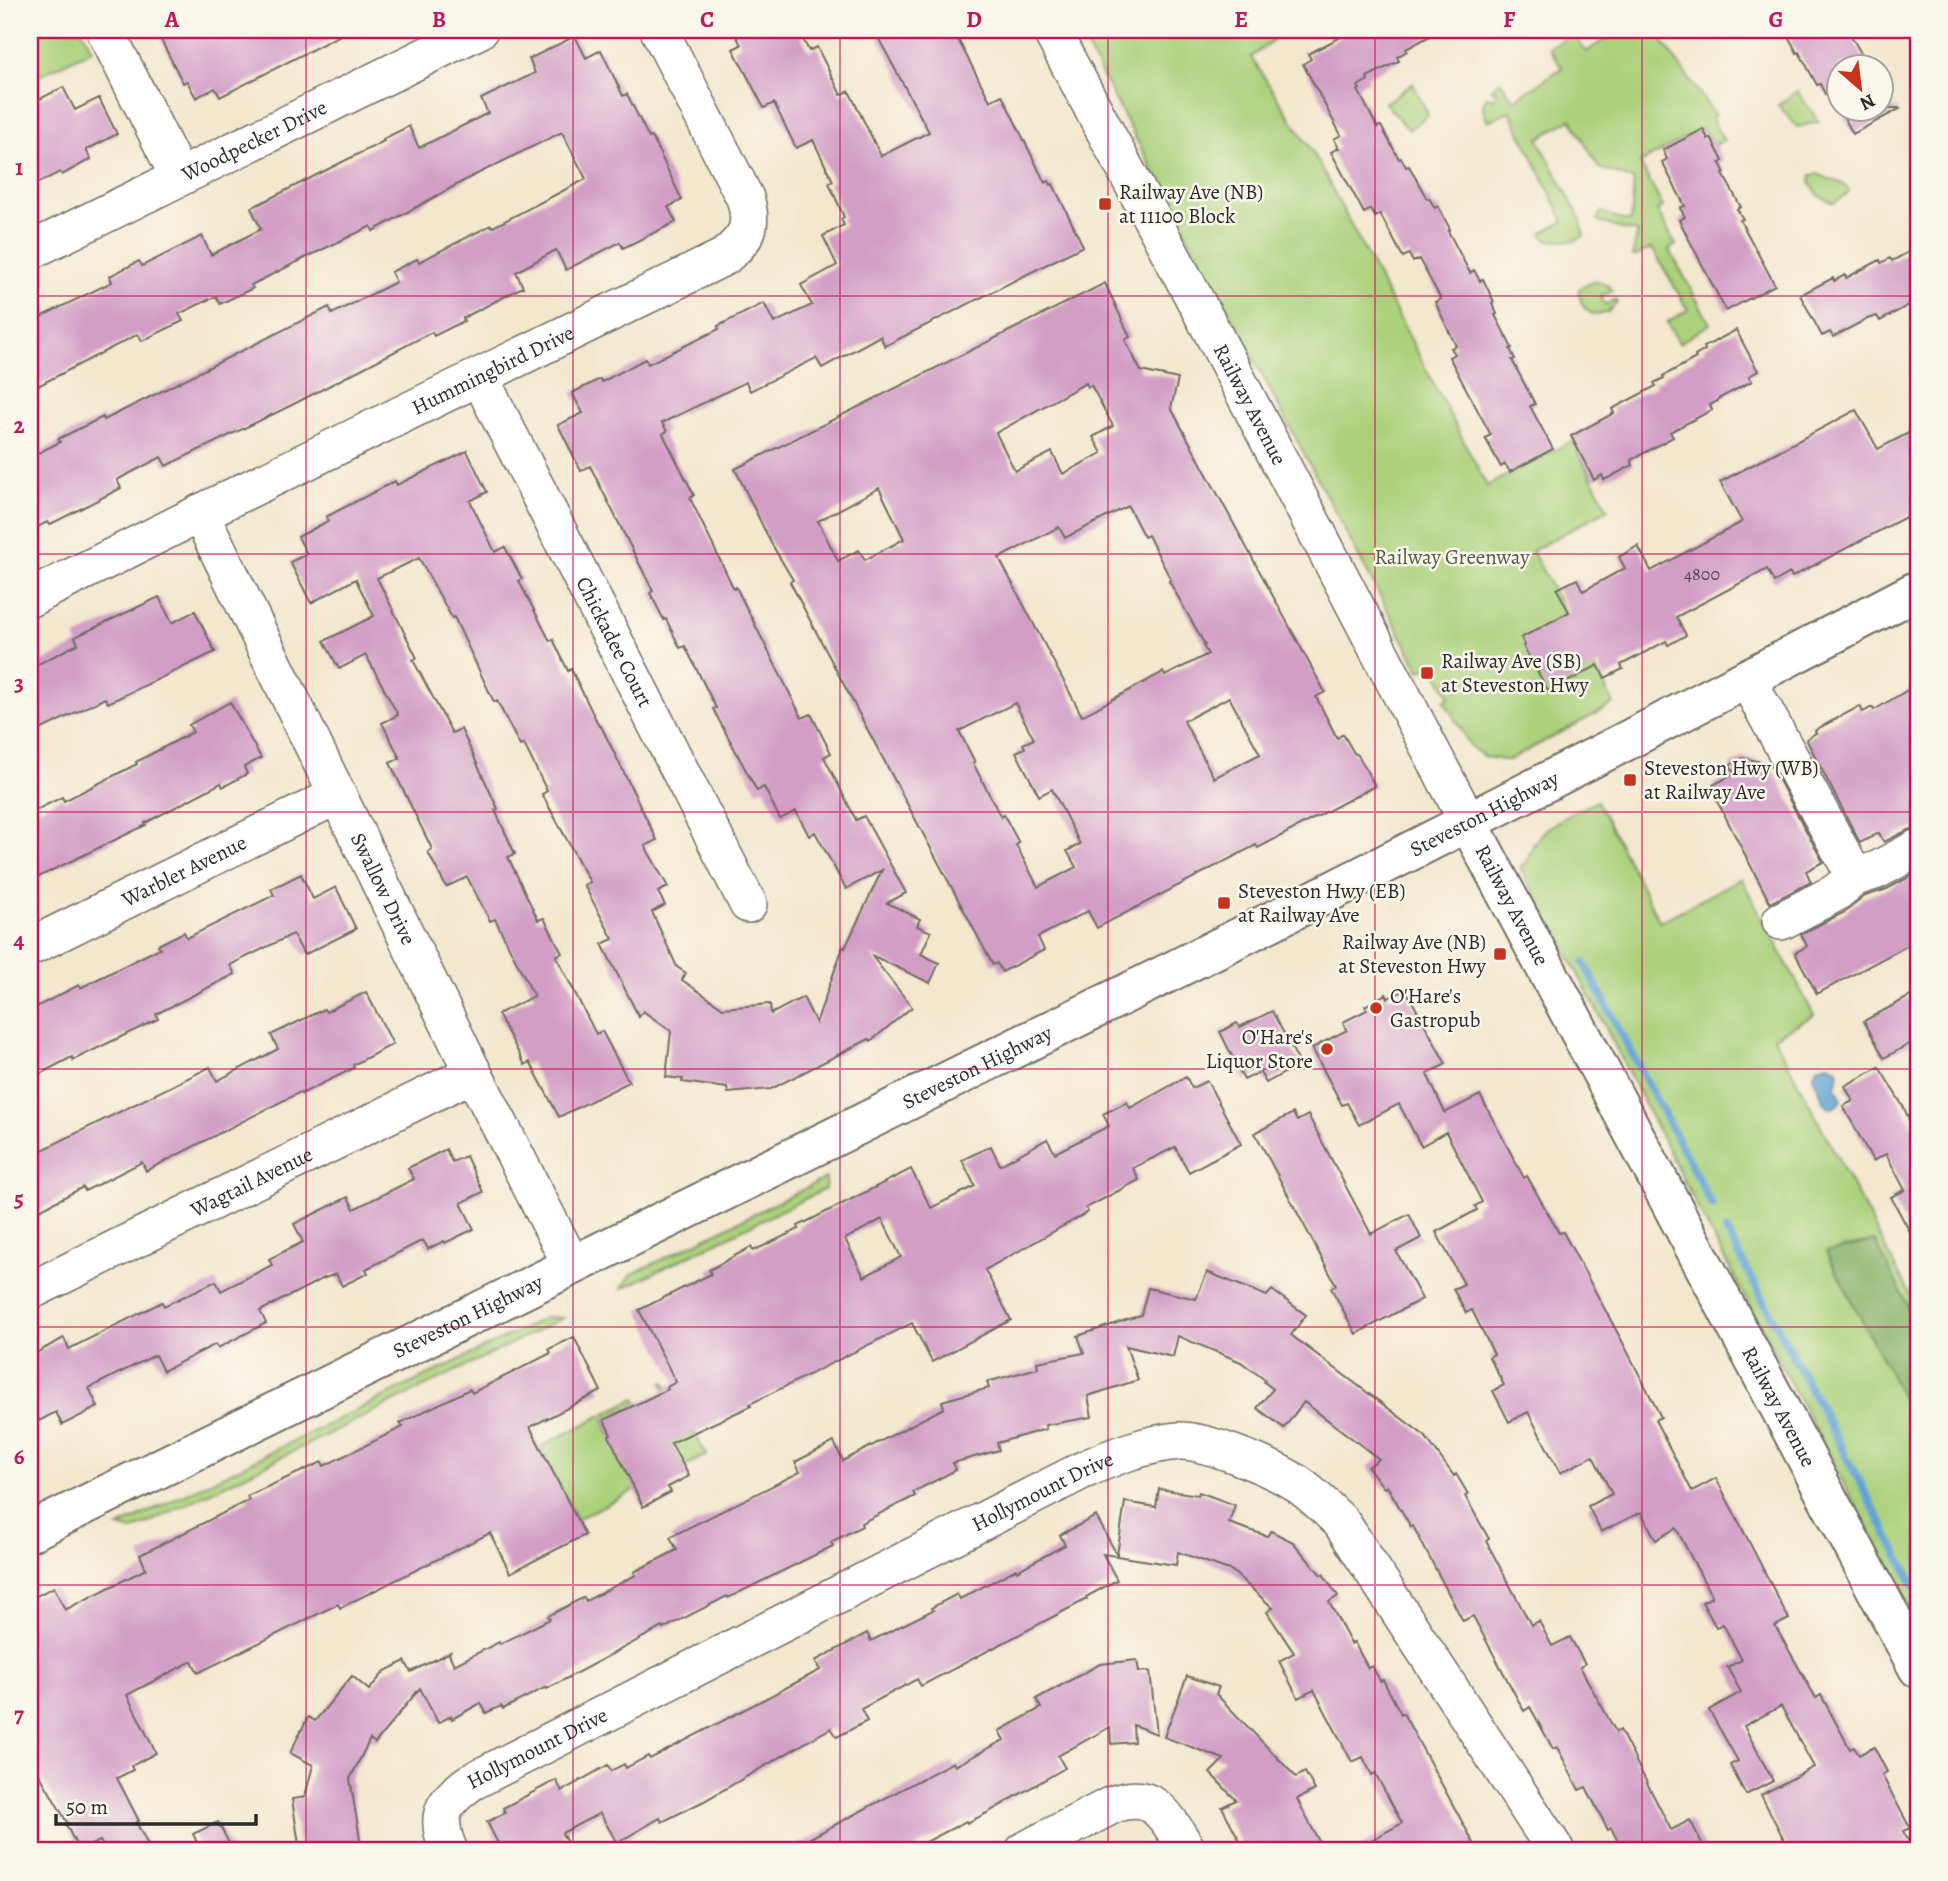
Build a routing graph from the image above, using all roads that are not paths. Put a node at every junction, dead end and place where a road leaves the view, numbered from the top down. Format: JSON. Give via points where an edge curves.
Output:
{"nodes":[{"id":1,"x":105,"y":30,"type":"edge"},
{"id":2,"x":479,"y":30,"type":"edge"},
{"id":3,"x":659,"y":30,"type":"edge"},
{"id":4,"x":1051,"y":30,"type":"edge"},
{"id":5,"x":179,"y":177,"type":"junction"},
{"id":6,"x":30,"y":251,"type":"edge"},
{"id":7,"x":480,"y":378,"type":"junction"},
{"id":8,"x":200,"y":513,"type":"junction"},
{"id":9,"x":1918,"y":590,"type":"edge"},
{"id":10,"x":30,"y":598,"type":"edge"},
{"id":11,"x":1747,"y":679,"type":"junction"},
{"id":12,"x":338,"y":794,"type":"junction"},
{"id":13,"x":1468,"y":822,"type":"junction"},
{"id":14,"x":1918,"y":848,"type":"edge"},
{"id":15,"x":1855,"y":877,"type":"junction"},
{"id":16,"x":748,"y":904,"type":"dead end"},
{"id":17,"x":1781,"y":921,"type":"dead end"},
{"id":18,"x":30,"y":947,"type":"edge"},
{"id":19,"x":473,"y":1073,"type":"junction"},
{"id":20,"x":571,"y":1264,"type":"junction"},
{"id":21,"x":30,"y":1291,"type":"edge"},
{"id":22,"x":30,"y":1532,"type":"edge"},
{"id":23,"x":1918,"y":1668,"type":"edge"},
{"id":24,"x":449,"y":1851,"type":"edge"},
{"id":25,"x":1024,"y":1851,"type":"edge"},
{"id":26,"x":1188,"y":1851,"type":"edge"},
{"id":27,"x":1556,"y":1851,"type":"edge"}],
"edges":[{"from":1,"to":5,"type":"street"},
{"from":2,"to":5,"type":"street","name":"Woodpecker Drive"},
{"from":3,"to":7,"type":"street","name":"Hummingbird Drive","via":[[745,198],[750,222],[745,234],[724,257]]},
{"from":4,"to":13,"type":"street","name":"Railway Avenue"},
{"from":5,"to":6,"type":"street","name":"Woodpecker Drive"},
{"from":7,"to":8,"type":"street","name":"Hummingbird Drive"},
{"from":7,"to":16,"type":"street","name":"Chickadee Court"},
{"from":8,"to":10,"type":"street","name":"Hummingbird Drive"},
{"from":8,"to":12,"type":"street","name":"Swallow Drive"},
{"from":9,"to":11,"type":"main road","name":"Steveston Highway"},
{"from":11,"to":13,"type":"main road","name":"Steveston Highway"},
{"from":11,"to":15,"type":"street"},
{"from":12,"to":18,"type":"street","name":"Warbler Avenue"},
{"from":12,"to":19,"type":"street","name":"Swallow Drive"},
{"from":13,"to":20,"type":"main road","name":"Steveston Highway"},
{"from":13,"to":23,"type":"main road","name":"Railway Avenue"},
{"from":14,"to":15,"type":"street"},
{"from":15,"to":17,"type":"street"},
{"from":19,"to":20,"type":"street","name":"Swallow Drive"},
{"from":19,"to":21,"type":"street","name":"Wagtail Avenue"},
{"from":20,"to":22,"type":"main road","name":"Steveston Highway"},
{"from":24,"to":27,"type":"street","name":"Hollymount Drive","via":[[436,1812],[471,1782],[1081,1471],[1130,1451],[1182,1441],[1218,1449],[1294,1482],[1341,1522]]},
{"from":25,"to":26,"type":"street","via":[[1112,1805],[1141,1799],[1166,1818]]}]}
